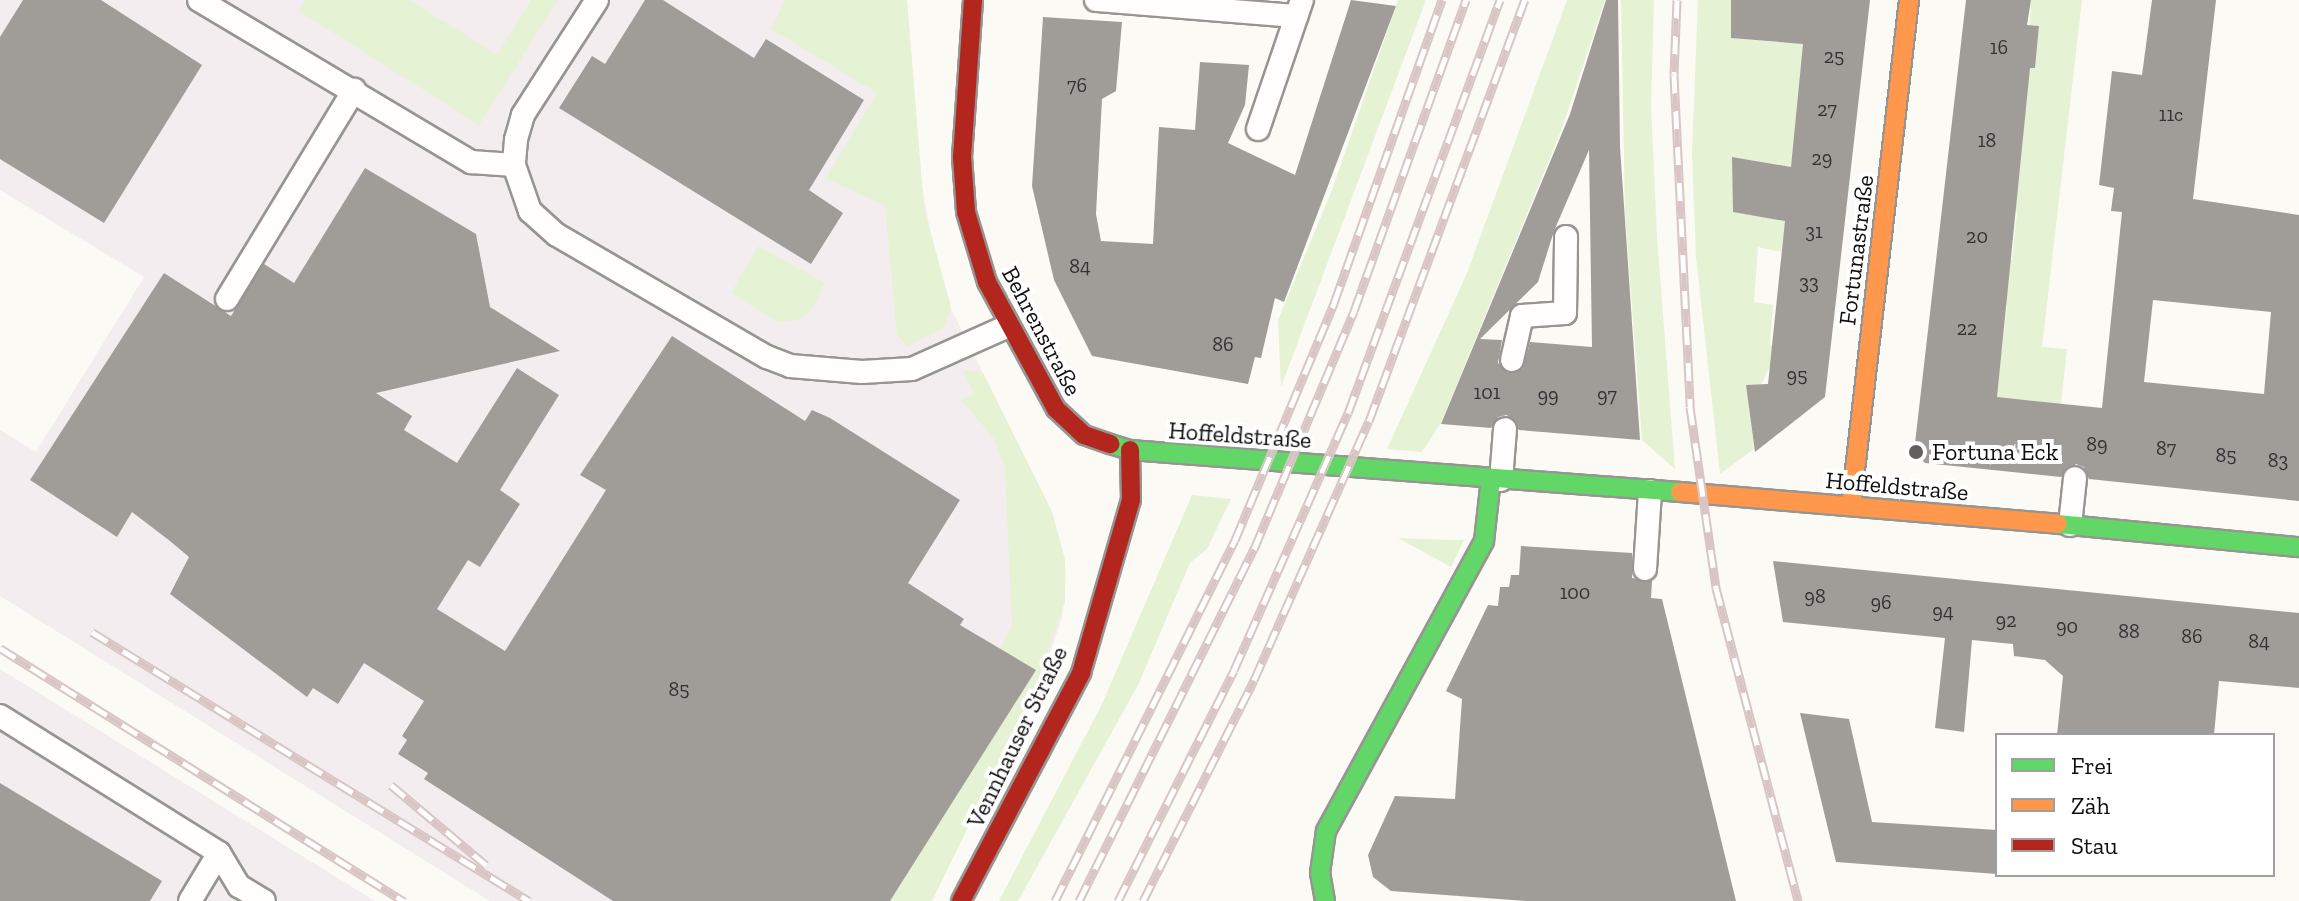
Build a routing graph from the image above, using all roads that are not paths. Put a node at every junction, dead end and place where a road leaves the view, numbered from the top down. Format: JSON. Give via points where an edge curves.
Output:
{"nodes":[{"id":1,"x":199,"y":0,"type":"edge"},
{"id":2,"x":597,"y":0,"type":"edge"},
{"id":3,"x":973,"y":0,"type":"edge"},
{"id":4,"x":1096,"y":0,"type":"edge"},
{"id":5,"x":1909,"y":0,"type":"edge"},
{"id":6,"x":1299,"y":8,"type":"edge"},
{"id":7,"x":354,"y":90,"type":"junction"},
{"id":8,"x":1258,"y":129,"type":"dead end"},
{"id":9,"x":514,"y":165,"type":"junction"},
{"id":10,"x":1566,"y":237,"type":"dead end"},
{"id":11,"x":227,"y":299,"type":"dead end"},
{"id":12,"x":1008,"y":326,"type":"junction"},
{"id":13,"x":1512,"y":360,"type":"dead end"},
{"id":14,"x":1505,"y":429,"type":"dead end"},
{"id":15,"x":1130,"y":450,"type":"junction"},
{"id":16,"x":2075,"y":478,"type":"dead end"},
{"id":17,"x":1496,"y":479,"type":"junction"},
{"id":18,"x":1650,"y":491,"type":"junction"},
{"id":19,"x":1851,"y":505,"type":"junction"},
{"id":20,"x":2070,"y":525,"type":"junction"},
{"id":21,"x":2299,"y":547,"type":"edge"},
{"id":22,"x":1645,"y":569,"type":"dead end"},
{"id":23,"x":0,"y":716,"type":"edge"},
{"id":24,"x":219,"y":853,"type":"junction"},
{"id":25,"x":190,"y":901,"type":"edge"},
{"id":26,"x":264,"y":901,"type":"edge"},
{"id":27,"x":961,"y":901,"type":"edge"},
{"id":28,"x":1325,"y":901,"type":"edge"}],
"edges":[{"from":1,"to":7,"type":"lane"},
{"from":2,"to":9,"type":"lane","via":[[523,115]]},
{"from":3,"to":12,"type":"street","name":"Behrenstraße","via":[[962,183],[983,272]]},
{"from":4,"to":6,"type":"lane"},
{"from":5,"to":19,"type":"street","name":"Fortunastraße"},
{"from":6,"to":8,"type":"lane"},
{"from":7,"to":9,"type":"lane","via":[[471,162]]},
{"from":7,"to":11,"type":"lane"},
{"from":9,"to":12,"type":"lane","via":[[530,211],[557,235],[790,366],[862,372],[912,369]]},
{"from":10,"to":13,"type":"lane","via":[[1565,313],[1522,316]]},
{"from":12,"to":15,"type":"street","name":"Behrenstraße","via":[[1063,419],[1084,435]]},
{"from":14,"to":17,"type":"lane"},
{"from":15,"to":17,"type":"street","name":"Hoffeldstraße"},
{"from":15,"to":27,"type":"street","name":"Vennhauser Straße","via":[[1131,500],[1081,673]]},
{"from":16,"to":20,"type":"lane"},
{"from":17,"to":18,"type":"street","name":"Hoffeldstraße"},
{"from":17,"to":28,"type":"street","via":[[1484,541],[1326,831],[1320,873]]},
{"from":18,"to":19,"type":"street","name":"Hoffeldstraße"},
{"from":18,"to":22,"type":"lane"},
{"from":19,"to":20,"type":"street","name":"Hoffeldstraße"},
{"from":20,"to":21,"type":"street","name":"Hoffeldstraße"},
{"from":23,"to":24,"type":"lane"},
{"from":24,"to":25,"type":"lane"},
{"from":24,"to":26,"type":"lane","via":[[239,886]]}]}
